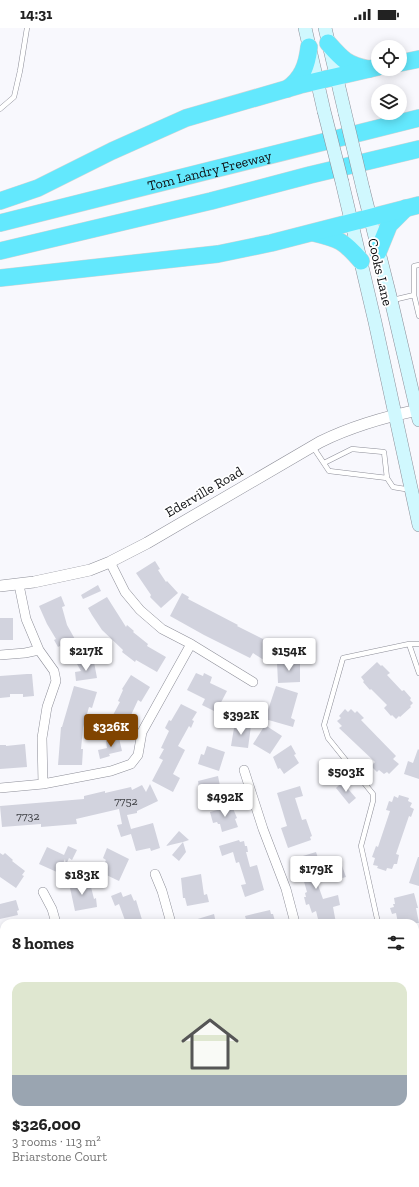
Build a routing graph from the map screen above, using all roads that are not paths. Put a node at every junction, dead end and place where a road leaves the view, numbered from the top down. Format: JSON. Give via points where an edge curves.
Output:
{"nodes":[{"id":1,"x":27,"y":28,"type":"edge"},
{"id":2,"x":305,"y":28,"type":"edge"},
{"id":3,"x":326,"y":36,"type":"edge"},
{"id":4,"x":309,"y":47,"type":"junction"},
{"id":5,"x":419,"y":59,"type":"edge"},
{"id":6,"x":407,"y":61,"type":"edge"},
{"id":7,"x":371,"y":68,"type":"edge"},
{"id":8,"x":371,"y":69,"type":"edge"},
{"id":9,"x":336,"y":77,"type":"junction"},
{"id":10,"x":317,"y":81,"type":"junction"},
{"id":11,"x":286,"y":89,"type":"junction"},
{"id":12,"x":0,"y":109,"type":"edge"},
{"id":13,"x":419,"y":118,"type":"edge"},
{"id":14,"x":419,"y":149,"type":"edge"},
{"id":15,"x":0,"y":201,"type":"edge"},
{"id":16,"x":413,"y":206,"type":"edge"},
{"id":17,"x":370,"y":217,"type":"junction"},
{"id":18,"x":352,"y":222,"type":"junction"},
{"id":19,"x":0,"y":223,"type":"edge"},
{"id":20,"x":312,"y":232,"type":"junction"},
{"id":21,"x":0,"y":251,"type":"edge"},
{"id":22,"x":378,"y":252,"type":"junction"},
{"id":23,"x":361,"y":261,"type":"junction"},
{"id":24,"x":419,"y":265,"type":"edge"},
{"id":25,"x":0,"y":278,"type":"edge"},
{"id":26,"x":417,"y":278,"type":"edge"},
{"id":27,"x":416,"y":293,"type":"edge"},
{"id":28,"x":391,"y":300,"type":"junction"},
{"id":29,"x":418,"y":303,"type":"edge"},
{"id":30,"x":419,"y":316,"type":"edge"},
{"id":31,"x":418,"y":413,"type":"edge"},
{"id":32,"x":395,"y":415,"type":"junction"},
{"id":33,"x":313,"y":446,"type":"junction"},
{"id":34,"x":324,"y":463,"type":"junction"},
{"id":35,"x":359,"y":468,"type":"dead end"},
{"id":36,"x":369,"y":469,"type":"dead end"},
{"id":37,"x":358,"y":474,"type":"junction"},
{"id":38,"x":369,"y":476,"type":"junction"},
{"id":39,"x":387,"y":478,"type":"junction"},
{"id":40,"x":412,"y":490,"type":"junction"},
{"id":41,"x":419,"y":525,"type":"edge"},
{"id":42,"x":110,"y":562,"type":"junction"},
{"id":43,"x":19,"y":584,"type":"junction"},
{"id":44,"x":0,"y":586,"type":"edge"},
{"id":45,"x":191,"y":644,"type":"junction"},
{"id":46,"x":409,"y":644,"type":"junction"},
{"id":47,"x":419,"y":644,"type":"edge"},
{"id":48,"x":39,"y":650,"type":"junction"},
{"id":49,"x":0,"y":655,"type":"edge"},
{"id":50,"x":419,"y":673,"type":"edge"},
{"id":51,"x":253,"y":682,"type":"dead end"},
{"id":52,"x":244,"y":770,"type":"dead end"},
{"id":53,"x":43,"y":784,"type":"junction"},
{"id":54,"x":0,"y":788,"type":"edge"},
{"id":55,"x":155,"y":874,"type":"dead end"},
{"id":56,"x":42,"y":892,"type":"dead end"},
{"id":57,"x":55,"y":919,"type":"edge"},
{"id":58,"x":170,"y":919,"type":"edge"},
{"id":59,"x":294,"y":919,"type":"edge"},
{"id":60,"x":377,"y":919,"type":"edge"}],
"edges":[{"from":1,"to":12,"type":"lane","via":[[14,97]]},
{"from":2,"to":4,"type":"main road","name":"Cooks Lane"},
{"from":3,"to":7,"type":"highway","via":[[346,61],[355,66]]},
{"from":3,"to":9,"type":"main road","name":"Cooks Lane"},
{"from":4,"to":10,"type":"main road","name":"Cooks Lane"},
{"from":4,"to":11,"type":"highway","via":[[304,70],[293,85]]},
{"from":5,"to":6,"type":"highway"},
{"from":8,"to":9,"type":"highway"},
{"from":9,"to":10,"type":"highway"},
{"from":9,"to":17,"type":"main road","name":"Cooks Lane","bridge":true},
{"from":10,"to":11,"type":"highway"},
{"from":10,"to":18,"type":"main road","name":"Cooks Lane","bridge":true},
{"from":11,"to":15,"type":"highway","via":[[186,118],[38,188]]},
{"from":13,"to":19,"type":"highway","name":"Tom Landry Freeway"},
{"from":14,"to":21,"type":"highway"},
{"from":16,"to":17,"type":"highway"},
{"from":16,"to":22,"type":"highway","via":[[389,225]]},
{"from":17,"to":18,"type":"highway"},
{"from":17,"to":22,"type":"main road","name":"Cooks Lane"},
{"from":18,"to":20,"type":"highway"},
{"from":18,"to":23,"type":"main road","name":"Cooks Lane"},
{"from":20,"to":23,"type":"highway","via":[[339,240]]},
{"from":20,"to":25,"type":"highway","via":[[218,254]]},
{"from":22,"to":28,"type":"main road","name":"Cooks Lane"},
{"from":23,"to":32,"type":"main road","name":"Cooks Lane"},
{"from":24,"to":26,"type":"lane","via":[[414,266]]},
{"from":26,"to":27,"type":"lane"},
{"from":27,"to":28,"type":"lane"},
{"from":27,"to":29,"type":"lane"},
{"from":28,"to":31,"type":"main road","name":"Cooks Lane"},
{"from":29,"to":30,"type":"lane"},
{"from":31,"to":32,"type":"street","name":"Ederville Road"},
{"from":32,"to":33,"type":"street","name":"Ederville Road","via":[[336,434]]},
{"from":32,"to":40,"type":"main road","name":"Cooks Lane"},
{"from":33,"to":34,"type":"lane"},
{"from":33,"to":42,"type":"street","name":"Ederville Road"},
{"from":34,"to":37,"type":"lane","via":[[329,471]]},
{"from":34,"to":39,"type":"lane","via":[[352,448],[384,452]]},
{"from":35,"to":37,"type":"lane"},
{"from":36,"to":38,"type":"lane"},
{"from":37,"to":38,"type":"lane"},
{"from":38,"to":39,"type":"lane"},
{"from":39,"to":40,"type":"lane","via":[[393,487]]},
{"from":40,"to":41,"type":"main road","name":"Cooks Lane"},
{"from":42,"to":43,"type":"street","name":"Ederville Road","via":[[90,570]]},
{"from":42,"to":45,"type":"street","via":[[125,592],[140,610],[162,629]]},
{"from":43,"to":44,"type":"street","name":"Ederville Road"},
{"from":43,"to":48,"type":"street","via":[[26,619]]},
{"from":45,"to":51,"type":"street"},
{"from":45,"to":53,"type":"street","via":[[142,732],[138,755],[131,764],[111,771]]},
{"from":46,"to":47,"type":"lane"},
{"from":46,"to":50,"type":"lane"},
{"from":46,"to":60,"type":"lane","via":[[343,658],[324,725],[328,738],[373,794],[361,846]]},
{"from":48,"to":49,"type":"street"},
{"from":48,"to":53,"type":"street","via":[[54,671],[56,681],[47,707],[42,738]]},
{"from":52,"to":59,"type":"street","via":[[286,889]]},
{"from":53,"to":54,"type":"street"},
{"from":55,"to":58,"type":"street"},
{"from":56,"to":57,"type":"street"}]}
